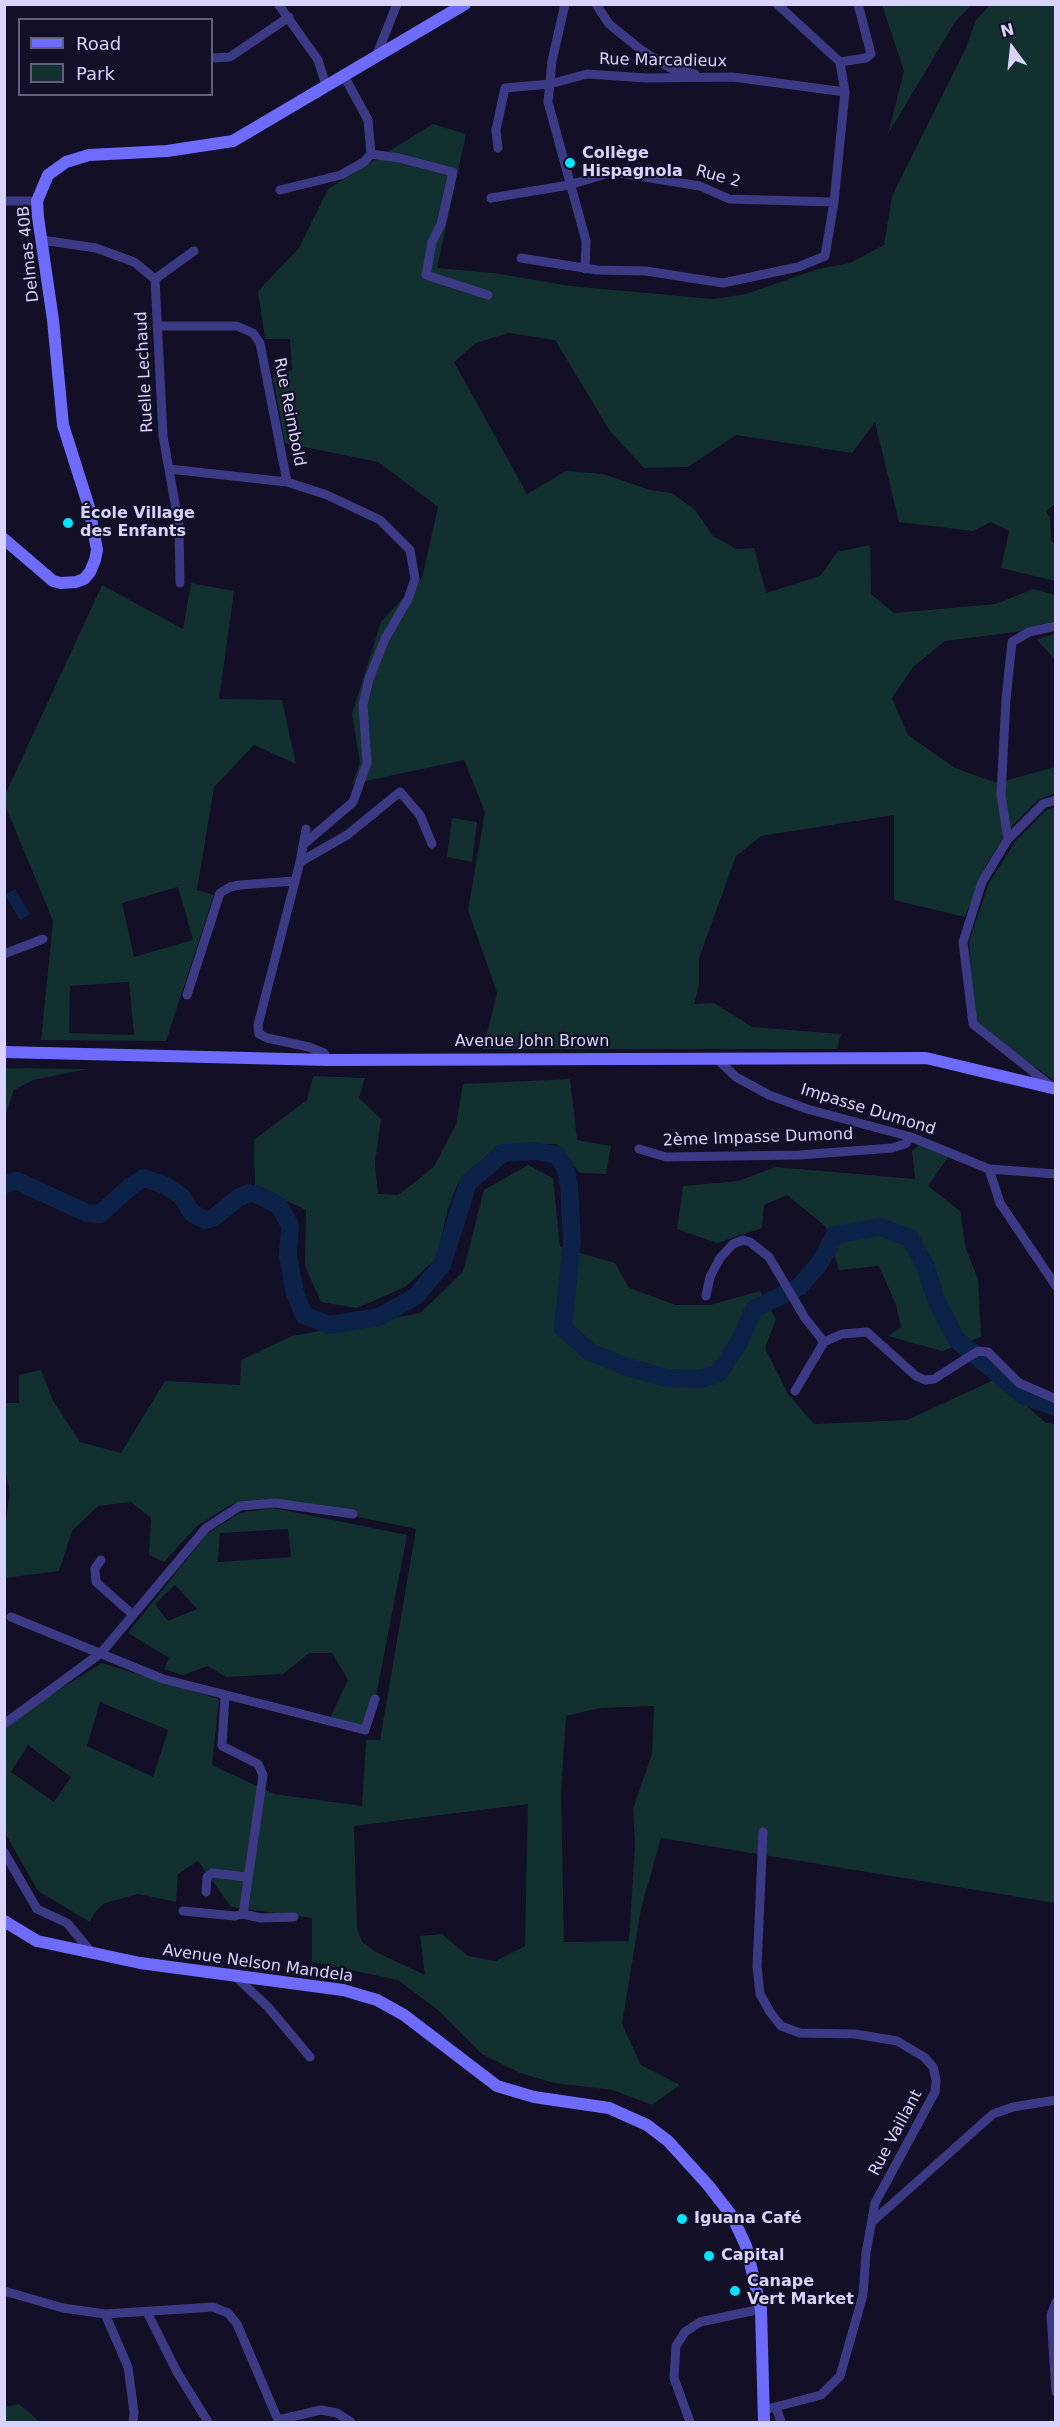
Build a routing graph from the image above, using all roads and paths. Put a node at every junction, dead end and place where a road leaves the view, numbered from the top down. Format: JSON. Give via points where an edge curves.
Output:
{"nodes":[{"id":1,"x":397,"y":4,"type":"edge"},
{"id":2,"x":465,"y":4,"type":"edge"},
{"id":3,"x":565,"y":4,"type":"edge"},
{"id":4,"x":596,"y":4,"type":"edge"},
{"id":5,"x":777,"y":4,"type":"edge"},
{"id":6,"x":858,"y":4,"type":"edge"},
{"id":7,"x":278,"y":5,"type":"edge"},
{"id":8,"x":289,"y":17,"type":"junction"},
{"id":9,"x":376,"y":54,"type":"junction"},
{"id":10,"x":213,"y":58,"type":"edge"},
{"id":11,"x":840,"y":62,"type":"junction"},
{"id":12,"x":343,"y":74,"type":"junction"},
{"id":13,"x":709,"y":77,"type":"junction"},
{"id":14,"x":550,"y":84,"type":"junction"},
{"id":15,"x":326,"y":85,"type":"junction"},
{"id":16,"x":846,"y":92,"type":"junction"},
{"id":17,"x":498,"y":148,"type":"dead end"},
{"id":18,"x":370,"y":154,"type":"junction"},
{"id":19,"x":569,"y":185,"type":"junction"},
{"id":20,"x":280,"y":190,"type":"dead end"},
{"id":21,"x":491,"y":198,"type":"dead end"},
{"id":22,"x":4,"y":201,"type":"edge"},
{"id":23,"x":37,"y":201,"type":"junction"},
{"id":24,"x":834,"y":202,"type":"junction"},
{"id":25,"x":42,"y":240,"type":"junction"},
{"id":26,"x":194,"y":251,"type":"dead end"},
{"id":27,"x":521,"y":258,"type":"dead end"},
{"id":28,"x":585,"y":269,"type":"junction"},
{"id":29,"x":155,"y":279,"type":"junction"},
{"id":30,"x":488,"y":295,"type":"dead end"},
{"id":31,"x":157,"y":326,"type":"junction"},
{"id":32,"x":169,"y":469,"type":"junction"},
{"id":33,"x":287,"y":482,"type":"junction"},
{"id":34,"x":4,"y":539,"type":"edge"},
{"id":35,"x":180,"y":583,"type":"dead end"},
{"id":36,"x":1056,"y":626,"type":"edge"},
{"id":37,"x":1056,"y":800,"type":"edge"},
{"id":38,"x":306,"y":829,"type":"dead end"},
{"id":39,"x":1008,"y":839,"type":"junction"},
{"id":40,"x":304,"y":844,"type":"junction"},
{"id":41,"x":432,"y":844,"type":"dead end"},
{"id":42,"x":300,"y":862,"type":"junction"},
{"id":43,"x":296,"y":881,"type":"junction"},
{"id":44,"x":958,"y":922,"type":"dead end"},
{"id":45,"x":969,"y":925,"type":"junction"},
{"id":46,"x":43,"y":939,"type":"dead end"},
{"id":47,"x":4,"y":954,"type":"edge"},
{"id":48,"x":187,"y":995,"type":"dead end"},
{"id":49,"x":4,"y":1052,"type":"edge"},
{"id":50,"x":716,"y":1058,"type":"junction"},
{"id":51,"x":328,"y":1060,"type":"junction"},
{"id":52,"x":1056,"y":1089,"type":"edge"},
{"id":53,"x":911,"y":1137,"type":"junction"},
{"id":54,"x":639,"y":1149,"type":"dead end"},
{"id":55,"x":989,"y":1169,"type":"junction"},
{"id":56,"x":1056,"y":1174,"type":"edge"},
{"id":57,"x":1056,"y":1286,"type":"edge"},
{"id":58,"x":706,"y":1296,"type":"dead end"},
{"id":59,"x":824,"y":1342,"type":"junction"},
{"id":60,"x":795,"y":1391,"type":"dead end"},
{"id":61,"x":1056,"y":1399,"type":"edge"},
{"id":62,"x":353,"y":1514,"type":"dead end"},
{"id":63,"x":101,"y":1560,"type":"dead end"},
{"id":64,"x":132,"y":1614,"type":"junction"},
{"id":65,"x":11,"y":1617,"type":"dead end"},
{"id":66,"x":101,"y":1653,"type":"junction"},
{"id":67,"x":225,"y":1696,"type":"junction"},
{"id":68,"x":375,"y":1699,"type":"dead end"},
{"id":69,"x":4,"y":1724,"type":"edge"},
{"id":70,"x":763,"y":1832,"type":"dead end"},
{"id":71,"x":4,"y":1852,"type":"edge"},
{"id":72,"x":247,"y":1877,"type":"junction"},
{"id":73,"x":206,"y":1892,"type":"dead end"},
{"id":74,"x":183,"y":1911,"type":"dead end"},
{"id":75,"x":243,"y":1914,"type":"junction"},
{"id":76,"x":294,"y":1917,"type":"dead end"},
{"id":77,"x":4,"y":1921,"type":"edge"},
{"id":78,"x":92,"y":1953,"type":"junction"},
{"id":79,"x":236,"y":1977,"type":"junction"},
{"id":80,"x":310,"y":2057,"type":"dead end"},
{"id":81,"x":1056,"y":2100,"type":"edge"},
{"id":82,"x":872,"y":2222,"type":"junction"},
{"id":83,"x":4,"y":2292,"type":"edge"},
{"id":84,"x":1056,"y":2302,"type":"edge"},
{"id":85,"x":761,"y":2309,"type":"junction"},
{"id":86,"x":147,"y":2312,"type":"junction"},
{"id":87,"x":105,"y":2314,"type":"junction"},
{"id":88,"x":1056,"y":2392,"type":"edge"},
{"id":89,"x":768,"y":2413,"type":"edge"},
{"id":90,"x":133,"y":2422,"type":"edge"},
{"id":91,"x":208,"y":2422,"type":"edge"},
{"id":92,"x":351,"y":2422,"type":"edge"},
{"id":93,"x":690,"y":2422,"type":"edge"},
{"id":94,"x":781,"y":2422,"type":"edge"}],
"edges":[{"from":1,"to":9,"type":"street"},
{"from":2,"to":9,"type":"street","name":"Delmas 40B"},
{"from":3,"to":14,"type":"street"},
{"from":4,"to":13,"type":"street","via":[[609,24],[640,49],[670,68]]},
{"from":5,"to":11,"type":"street"},
{"from":6,"to":11,"type":"street","via":[[871,54]]},
{"from":7,"to":8,"type":"street"},
{"from":8,"to":10,"type":"street","via":[[230,57]]},
{"from":8,"to":15,"type":"street","via":[[318,60]]},
{"from":9,"to":12,"type":"street","name":"Delmas 40B"},
{"from":11,"to":16,"type":"street"},
{"from":12,"to":15,"type":"street","name":"Delmas 40B"},
{"from":12,"to":18,"type":"street","via":[[368,120]]},
{"from":13,"to":14,"type":"street","name":"Rue Marcadieux","via":[[587,74]]},
{"from":13,"to":16,"type":"street","name":"Rue Marcadieux"},
{"from":14,"to":17,"type":"street","name":"Rue Marcadieux","via":[[505,88],[496,130]]},
{"from":14,"to":19,"type":"street","via":[[548,102]]},
{"from":15,"to":23,"type":"street","name":"Delmas 40B","via":[[232,141],[166,151],[89,155],[66,162],[48,175]]},
{"from":16,"to":24,"type":"street"},
{"from":18,"to":20,"type":"street","via":[[341,175]]},
{"from":18,"to":30,"type":"street","via":[[453,172],[426,275]]},
{"from":19,"to":21,"type":"street","name":"Rue 2"},
{"from":19,"to":24,"type":"street","name":"Rue 2","via":[[614,172],[700,186],[729,199]]},
{"from":19,"to":28,"type":"street","via":[[586,241]]},
{"from":22,"to":23,"type":"street"},
{"from":23,"to":25,"type":"street","name":"Delmas 40B"},
{"from":24,"to":28,"type":"street","via":[[825,255],[798,267],[723,283],[646,271]]},
{"from":25,"to":29,"type":"street","via":[[106,252],[134,262]]},
{"from":25,"to":34,"type":"street","name":"Delmas 40B","via":[[63,425],[89,507],[97,550],[84,579],[61,583],[53,581]]},
{"from":26,"to":29,"type":"street"},
{"from":27,"to":28,"type":"street"},
{"from":29,"to":31,"type":"street","name":"Ruelle Lechaud"},
{"from":31,"to":32,"type":"street","name":"Ruelle Lechaud","via":[[163,436]]},
{"from":31,"to":33,"type":"street","name":"Rue Reimbold","via":[[237,326],[253,333],[260,343]]},
{"from":32,"to":33,"type":"street"},
{"from":32,"to":35,"type":"street","name":"Ruelle Lechaud","via":[[179,526]]},
{"from":33,"to":40,"type":"street","name":"Rue Reimbold","via":[[327,495],[380,520],[410,550],[415,579],[369,679],[363,705],[367,763],[353,802]]},
{"from":36,"to":39,"type":"street","via":[[1029,632],[1012,642],[1002,795]]},
{"from":37,"to":39,"type":"street","via":[[1043,804]]},
{"from":38,"to":40,"type":"street"},
{"from":39,"to":45,"type":"street","via":[[982,882]]},
{"from":40,"to":42,"type":"street"},
{"from":41,"to":42,"type":"street","via":[[420,815],[399,792],[347,835]]},
{"from":42,"to":43,"type":"street"},
{"from":43,"to":48,"type":"street","via":[[239,885],[220,894]]},
{"from":43,"to":51,"type":"street","via":[[258,1025],[259,1034],[309,1047],[324,1053]]},
{"from":44,"to":45,"type":"street"},
{"from":45,"to":52,"type":"street","via":[[963,942],[973,1024]]},
{"from":46,"to":47,"type":"street"},
{"from":49,"to":51,"type":"street","name":"Avenue John Brown"},
{"from":50,"to":51,"type":"street","name":"Avenue John Brown"},
{"from":50,"to":52,"type":"street","name":"Avenue John Brown","via":[[926,1058]]},
{"from":50,"to":53,"type":"street","name":"Impasse Dumond","via":[[736,1077],[769,1095]]},
{"from":53,"to":54,"type":"street","name":"2ème Impasse Dumond","via":[[905,1144],[892,1148],[799,1155],[666,1157]]},
{"from":53,"to":55,"type":"street","name":"Impasse Dumond"},
{"from":55,"to":56,"type":"street","name":"Impasse Dumond"},
{"from":55,"to":57,"type":"street","via":[[1000,1203]]},
{"from":58,"to":59,"type":"street","via":[[720,1258],[742,1239],[750,1242],[770,1257]]},
{"from":59,"to":60,"type":"street"},
{"from":59,"to":61,"type":"street","via":[[842,1334],[867,1332],[925,1380],[934,1379],[978,1351],[988,1352],[1018,1383]]},
{"from":62,"to":64,"type":"street","via":[[275,1503],[240,1506],[206,1528]]},
{"from":63,"to":64,"type":"street","via":[[95,1568],[96,1582]]},
{"from":64,"to":66,"type":"street"},
{"from":65,"to":66,"type":"street"},
{"from":66,"to":67,"type":"street","via":[[162,1679]]},
{"from":66,"to":69,"type":"street"},
{"from":67,"to":68,"type":"street","via":[[365,1730]]},
{"from":67,"to":72,"type":"street","via":[[222,1746],[258,1764],[262,1775]]},
{"from":70,"to":82,"type":"street","name":"Rue Vaillant","via":[[757,1966],[760,1994],[770,2012],[781,2026],[800,2033],[855,2034],[897,2041],[933,2067],[935,2091],[875,2203]]},
{"from":71,"to":78,"type":"street","via":[[37,1909],[67,1923]]},
{"from":72,"to":73,"type":"street","via":[[212,1873],[207,1877]]},
{"from":72,"to":75,"type":"street"},
{"from":74,"to":75,"type":"street"},
{"from":75,"to":76,"type":"street"},
{"from":77,"to":78,"type":"street","name":"Avenue Nelson Mandela","via":[[37,1941]]},
{"from":78,"to":79,"type":"street","name":"Avenue Nelson Mandela"},
{"from":79,"to":80,"type":"street","via":[[268,2007]]},
{"from":79,"to":85,"type":"street","name":"Avenue Nelson Mandela","via":[[343,1990],[377,2000],[404,2015],[497,2086],[534,2097],[609,2108],[647,2125],[668,2141],[732,2217],[746,2246]]},
{"from":81,"to":82,"type":"street","via":[[993,2114]]},
{"from":82,"to":89,"type":"street","name":"Rue Vaillant","via":[[864,2288],[840,2376],[821,2395]]},
{"from":83,"to":87,"type":"street","via":[[63,2308]]},
{"from":84,"to":88,"type":"street","via":[[1051,2315]]},
{"from":85,"to":89,"type":"street","name":"Avenue Nelson Mandela"},
{"from":85,"to":93,"type":"street","via":[[699,2322],[685,2332],[676,2346],[674,2378]]},
{"from":86,"to":87,"type":"street"},
{"from":86,"to":91,"type":"street"},
{"from":86,"to":92,"type":"street","via":[[213,2307],[228,2313],[237,2324],[278,2420],[321,2410],[337,2413]]},
{"from":87,"to":90,"type":"street","via":[[128,2367]]},
{"from":89,"to":94,"type":"street"}]}
